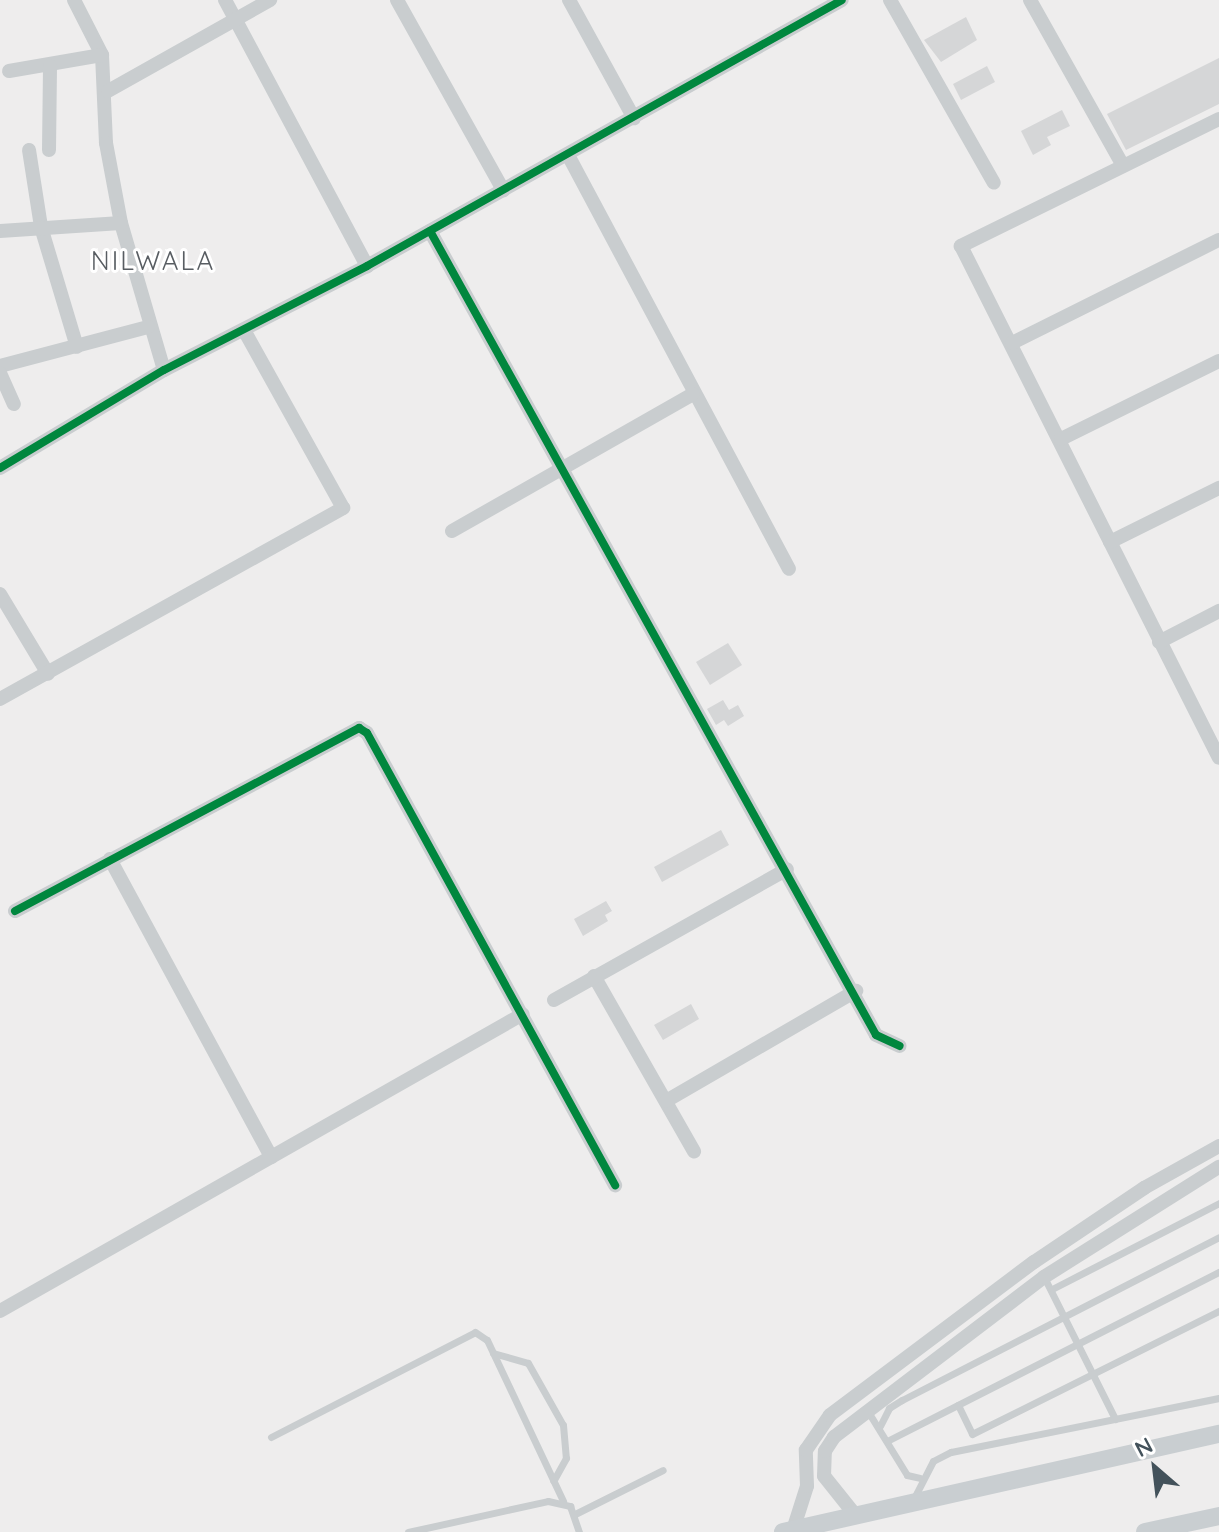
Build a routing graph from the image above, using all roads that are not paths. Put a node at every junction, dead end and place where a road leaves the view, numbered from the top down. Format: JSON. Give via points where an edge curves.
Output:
{"nodes":[{"id":1,"x":74,"y":0,"type":"edge"},
{"id":2,"x":225,"y":0,"type":"edge"},
{"id":3,"x":270,"y":0,"type":"edge"},
{"id":4,"x":397,"y":0,"type":"edge"},
{"id":5,"x":569,"y":0,"type":"edge"},
{"id":6,"x":842,"y":0,"type":"edge"},
{"id":7,"x":890,"y":0,"type":"edge"},
{"id":8,"x":1030,"y":0,"type":"edge"},
{"id":9,"x":235,"y":19,"type":"junction"},
{"id":10,"x":102,"y":55,"type":"junction"},
{"id":11,"x":50,"y":66,"type":"junction"},
{"id":12,"x":9,"y":71,"type":"dead end"},
{"id":13,"x":108,"y":91,"type":"junction"},
{"id":14,"x":634,"y":118,"type":"junction"},
{"id":15,"x":1219,"y":119,"type":"edge"},
{"id":16,"x":29,"y":150,"type":"dead end"},
{"id":17,"x":49,"y":150,"type":"dead end"},
{"id":18,"x":568,"y":155,"type":"junction"},
{"id":19,"x":1123,"y":166,"type":"junction"},
{"id":20,"x":994,"y":183,"type":"dead end"},
{"id":21,"x":503,"y":190,"type":"junction"},
{"id":22,"x":121,"y":223,"type":"junction"},
{"id":23,"x":41,"y":227,"type":"junction"},
{"id":24,"x":0,"y":231,"type":"edge"},
{"id":25,"x":430,"y":231,"type":"junction"},
{"id":26,"x":1219,"y":240,"type":"edge"},
{"id":27,"x":367,"y":266,"type":"junction"},
{"id":28,"x":148,"y":327,"type":"junction"},
{"id":29,"x":245,"y":332,"type":"junction"},
{"id":30,"x":1012,"y":343,"type":"junction"},
{"id":31,"x":77,"y":347,"type":"junction"},
{"id":32,"x":1219,"y":361,"type":"edge"},
{"id":33,"x":0,"y":366,"type":"edge"},
{"id":34,"x":164,"y":370,"type":"junction"},
{"id":35,"x":0,"y":373,"type":"edge"},
{"id":36,"x":693,"y":394,"type":"junction"},
{"id":37,"x":14,"y":404,"type":"dead end"},
{"id":38,"x":1061,"y":439,"type":"junction"},
{"id":39,"x":561,"y":467,"type":"junction"},
{"id":40,"x":0,"y":468,"type":"edge"},
{"id":41,"x":1219,"y":488,"type":"edge"},
{"id":42,"x":452,"y":531,"type":"dead end"},
{"id":43,"x":1110,"y":542,"type":"junction"},
{"id":44,"x":789,"y":569,"type":"dead end"},
{"id":45,"x":0,"y":594,"type":"edge"},
{"id":46,"x":1219,"y":611,"type":"edge"},
{"id":47,"x":1159,"y":642,"type":"junction"},
{"id":48,"x":48,"y":674,"type":"junction"},
{"id":49,"x":0,"y":699,"type":"edge"},
{"id":50,"x":1214,"y":737,"type":"edge"},
{"id":51,"x":1219,"y":758,"type":"edge"},
{"id":52,"x":110,"y":859,"type":"junction"},
{"id":53,"x":787,"y":869,"type":"junction"},
{"id":54,"x":15,"y":911,"type":"dead end"},
{"id":55,"x":594,"y":976,"type":"junction"},
{"id":56,"x":856,"y":991,"type":"junction"},
{"id":57,"x":554,"y":1000,"type":"dead end"},
{"id":58,"x":523,"y":1014,"type":"junction"},
{"id":59,"x":900,"y":1046,"type":"dead end"},
{"id":60,"x":666,"y":1101,"type":"junction"},
{"id":61,"x":1219,"y":1146,"type":"edge"},
{"id":62,"x":694,"y":1151,"type":"dead end"},
{"id":63,"x":271,"y":1157,"type":"junction"},
{"id":64,"x":1219,"y":1167,"type":"edge"},
{"id":65,"x":615,"y":1185,"type":"dead end"},
{"id":66,"x":1219,"y":1203,"type":"edge"},
{"id":67,"x":1219,"y":1237,"type":"edge"},
{"id":68,"x":1219,"y":1272,"type":"edge"},
{"id":69,"x":1048,"y":1283,"type":"junction"},
{"id":70,"x":0,"y":1311,"type":"edge"},
{"id":71,"x":1219,"y":1311,"type":"edge"},
{"id":72,"x":1065,"y":1316,"type":"junction"},
{"id":73,"x":1079,"y":1344,"type":"junction"},
{"id":74,"x":493,"y":1353,"type":"junction"},
{"id":75,"x":1093,"y":1374,"type":"junction"},
{"id":76,"x":1219,"y":1398,"type":"edge"},
{"id":77,"x":958,"y":1405,"type":"junction"},
{"id":78,"x":865,"y":1408,"type":"junction"},
{"id":79,"x":1115,"y":1419,"type":"junction"},
{"id":80,"x":880,"y":1426,"type":"junction"},
{"id":81,"x":972,"y":1434,"type":"junction"},
{"id":82,"x":1219,"y":1434,"type":"edge"},
{"id":83,"x":271,"y":1437,"type":"dead end"},
{"id":84,"x":887,"y":1441,"type":"junction"},
{"id":85,"x":974,"y":1447,"type":"junction"},
{"id":86,"x":663,"y":1470,"type":"dead end"},
{"id":87,"x":920,"y":1478,"type":"junction"},
{"id":88,"x":553,"y":1481,"type":"junction"},
{"id":89,"x":563,"y":1501,"type":"junction"},
{"id":90,"x":911,"y":1504,"type":"junction"},
{"id":91,"x":575,"y":1514,"type":"junction"},
{"id":92,"x":856,"y":1516,"type":"junction"},
{"id":93,"x":1219,"y":1516,"type":"edge"},
{"id":94,"x":788,"y":1531,"type":"edge"},
{"id":95,"x":408,"y":1532,"type":"edge"},
{"id":96,"x":579,"y":1532,"type":"edge"},
{"id":97,"x":1145,"y":1532,"type":"edge"}],
"edges":[{"from":1,"to":10,"type":"street"},
{"from":2,"to":9,"type":"street"},
{"from":3,"to":9,"type":"street"},
{"from":4,"to":21,"type":"street"},
{"from":5,"to":14,"type":"street"},
{"from":6,"to":14,"type":"street"},
{"from":7,"to":20,"type":"street"},
{"from":8,"to":19,"type":"street"},
{"from":9,"to":13,"type":"street"},
{"from":9,"to":27,"type":"street"},
{"from":10,"to":11,"type":"street"},
{"from":10,"to":13,"type":"street"},
{"from":11,"to":12,"type":"street"},
{"from":11,"to":17,"type":"street"},
{"from":13,"to":22,"type":"street","via":[[106,143]]},
{"from":14,"to":18,"type":"street"},
{"from":15,"to":19,"type":"street"},
{"from":16,"to":23,"type":"street"},
{"from":18,"to":21,"type":"street"},
{"from":18,"to":36,"type":"street"},
{"from":19,"to":30,"type":"street","via":[[961,246]]},
{"from":21,"to":25,"type":"street"},
{"from":22,"to":23,"type":"street"},
{"from":22,"to":28,"type":"street"},
{"from":23,"to":24,"type":"street"},
{"from":23,"to":31,"type":"street"},
{"from":25,"to":27,"type":"street"},
{"from":25,"to":39,"type":"street"},
{"from":26,"to":30,"type":"street"},
{"from":27,"to":29,"type":"street"},
{"from":28,"to":31,"type":"street"},
{"from":28,"to":34,"type":"street"},
{"from":29,"to":34,"type":"street"},
{"from":29,"to":48,"type":"street","via":[[343,508]]},
{"from":30,"to":38,"type":"street"},
{"from":31,"to":33,"type":"street"},
{"from":32,"to":38,"type":"street"},
{"from":34,"to":40,"type":"street"},
{"from":35,"to":37,"type":"street"},
{"from":36,"to":39,"type":"street"},
{"from":36,"to":44,"type":"street"},
{"from":38,"to":43,"type":"street"},
{"from":39,"to":42,"type":"street"},
{"from":39,"to":53,"type":"street"},
{"from":41,"to":43,"type":"street"},
{"from":43,"to":47,"type":"street"},
{"from":45,"to":48,"type":"street"},
{"from":46,"to":47,"type":"street"},
{"from":47,"to":50,"type":"street"},
{"from":48,"to":49,"type":"street"},
{"from":50,"to":51,"type":"street"},
{"from":52,"to":54,"type":"street"},
{"from":52,"to":58,"type":"street","via":[[359,728],[367,733]]},
{"from":52,"to":63,"type":"street"},
{"from":53,"to":55,"type":"street"},
{"from":53,"to":56,"type":"street"},
{"from":55,"to":57,"type":"street"},
{"from":55,"to":60,"type":"street"},
{"from":56,"to":59,"type":"street","via":[[876,1035]]},
{"from":56,"to":60,"type":"street"},
{"from":58,"to":63,"type":"street"},
{"from":58,"to":65,"type":"street"},
{"from":60,"to":62,"type":"street"},
{"from":61,"to":94,"type":"street","via":[[1144,1188],[1034,1262],[830,1415],[806,1450],[807,1486]]},
{"from":63,"to":70,"type":"street"},
{"from":64,"to":69,"type":"street"},
{"from":66,"to":69,"type":"lane"},
{"from":67,"to":72,"type":"lane"},
{"from":68,"to":73,"type":"lane"},
{"from":69,"to":72,"type":"lane"},
{"from":69,"to":78,"type":"street"},
{"from":71,"to":75,"type":"lane"},
{"from":72,"to":73,"type":"lane"},
{"from":72,"to":80,"type":"lane","via":[[902,1400],[889,1408]]},
{"from":73,"to":75,"type":"lane"},
{"from":73,"to":77,"type":"lane"},
{"from":74,"to":83,"type":"lane","via":[[482,1334],[464,1336]]},
{"from":74,"to":88,"type":"lane"},
{"from":74,"to":88,"type":"lane","via":[[528,1363],[563,1425],[566,1458]]},
{"from":75,"to":79,"type":"lane"},
{"from":75,"to":81,"type":"lane"},
{"from":76,"to":79,"type":"lane"},
{"from":77,"to":81,"type":"lane"},
{"from":77,"to":84,"type":"lane"},
{"from":78,"to":80,"type":"lane"},
{"from":78,"to":92,"type":"street","via":[[834,1437],[822,1464],[827,1484]]},
{"from":79,"to":85,"type":"lane"},
{"from":80,"to":84,"type":"lane"},
{"from":81,"to":85,"type":"lane"},
{"from":82,"to":90,"type":"main road"},
{"from":84,"to":87,"type":"lane","via":[[907,1475]]},
{"from":85,"to":87,"type":"lane","via":[[933,1461]]},
{"from":86,"to":91,"type":"lane"},
{"from":87,"to":90,"type":"lane"},
{"from":88,"to":89,"type":"lane"},
{"from":89,"to":91,"type":"lane"},
{"from":89,"to":95,"type":"lane"},
{"from":90,"to":92,"type":"main road"},
{"from":91,"to":96,"type":"lane"},
{"from":92,"to":94,"type":"main road"},
{"from":93,"to":97,"type":"main road"}]}
